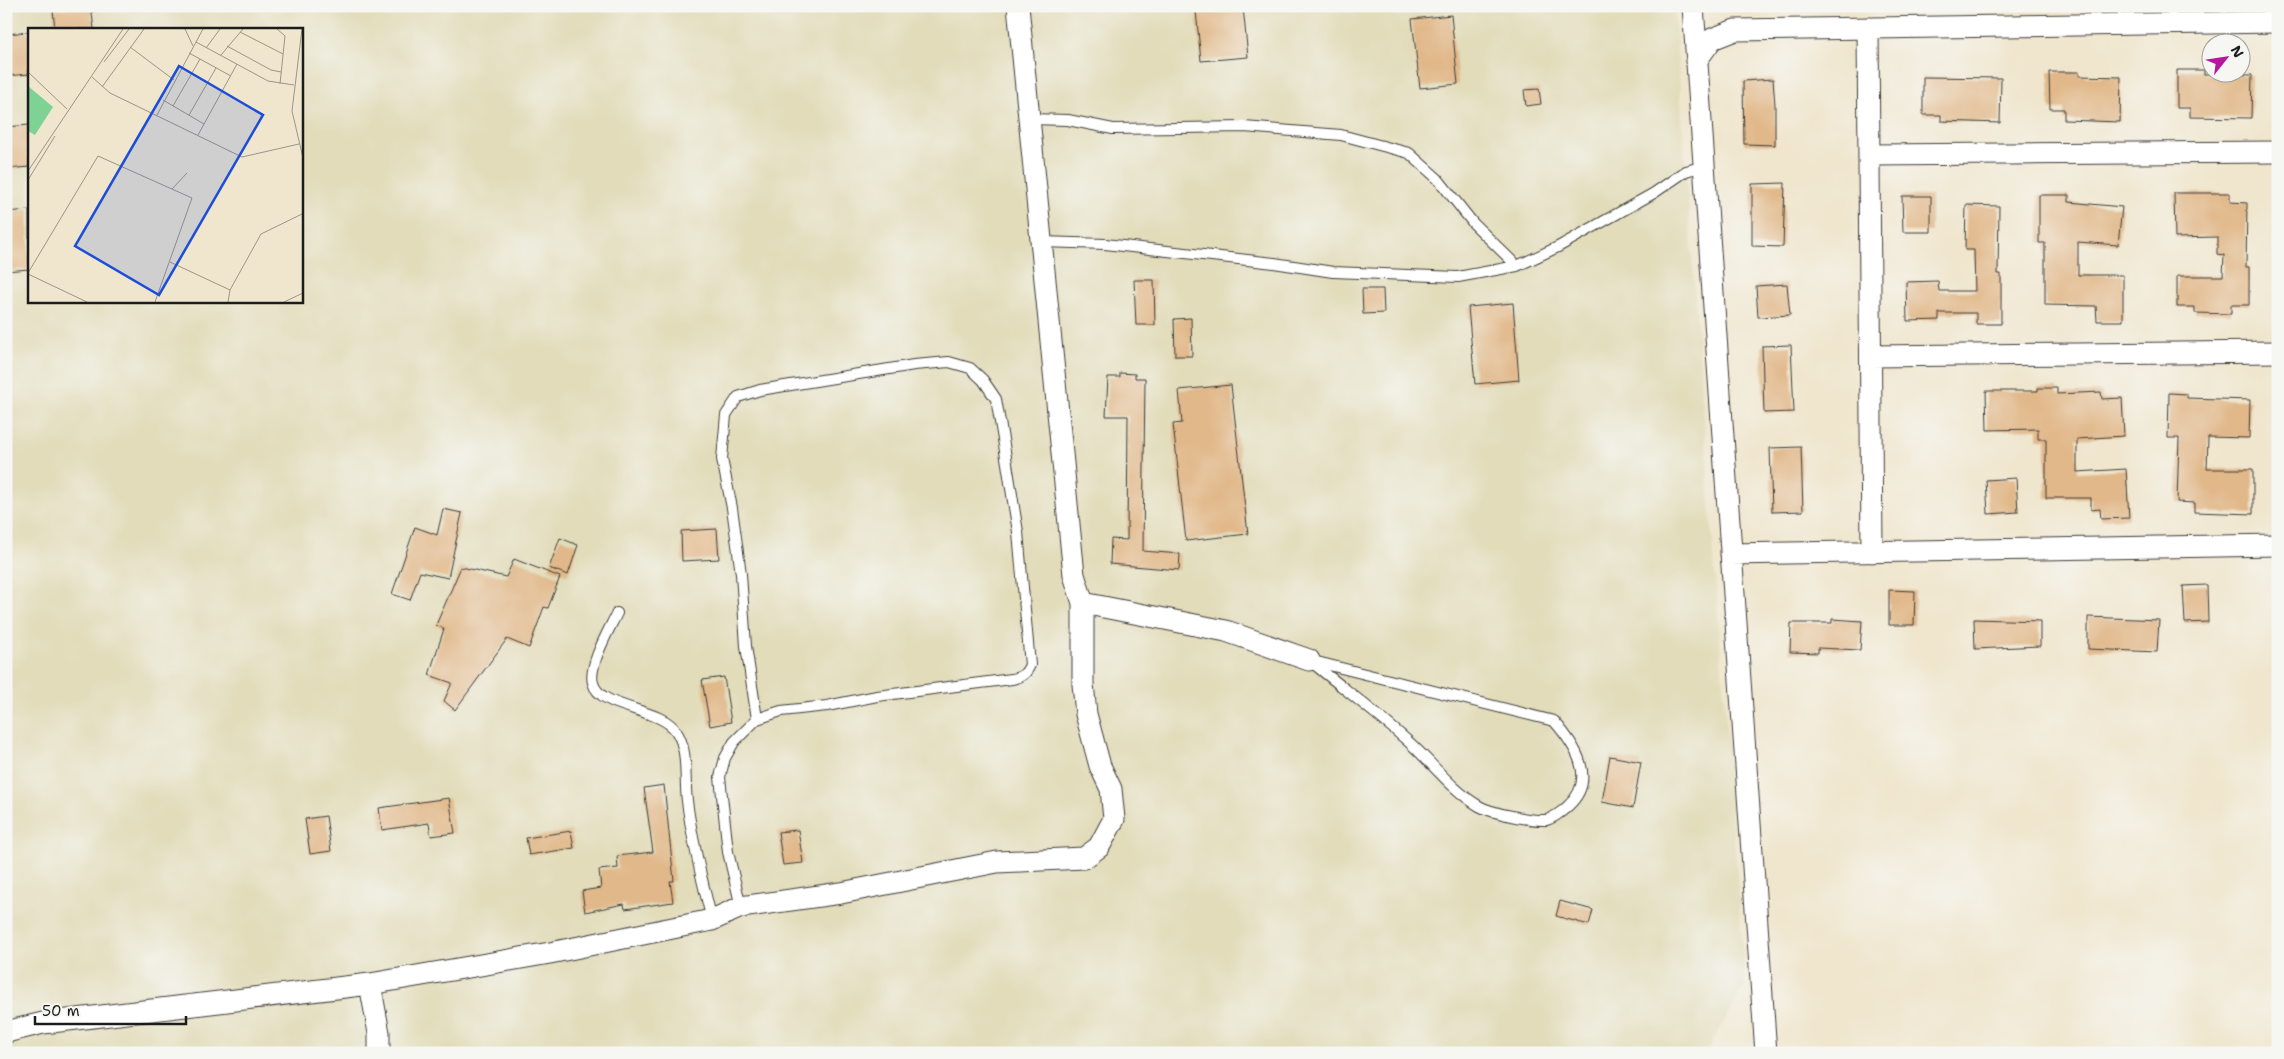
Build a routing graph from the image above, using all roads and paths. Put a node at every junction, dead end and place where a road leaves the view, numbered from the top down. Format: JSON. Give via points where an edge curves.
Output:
{"nodes":[{"id":1,"x":1018,"y":6,"type":"edge"},
{"id":2,"x":1693,"y":6,"type":"edge"},
{"id":3,"x":2122,"y":15,"type":"edge"},
{"id":4,"x":2278,"y":22,"type":"edge"},
{"id":5,"x":1868,"y":28,"type":"junction"},
{"id":6,"x":1696,"y":61,"type":"junction"},
{"id":7,"x":1029,"y":118,"type":"junction"},
{"id":8,"x":2278,"y":152,"type":"edge"},
{"id":9,"x":1869,"y":154,"type":"junction"},
{"id":10,"x":1704,"y":166,"type":"junction"},
{"id":11,"x":1042,"y":242,"type":"junction"},
{"id":12,"x":1516,"y":266,"type":"junction"},
{"id":13,"x":2278,"y":352,"type":"edge"},
{"id":14,"x":1871,"y":356,"type":"junction"},
{"id":15,"x":2278,"y":545,"type":"edge"},
{"id":16,"x":1872,"y":552,"type":"junction"},
{"id":17,"x":1731,"y":554,"type":"junction"},
{"id":18,"x":1083,"y":602,"type":"junction"},
{"id":19,"x":616,"y":613,"type":"dead end"},
{"id":20,"x":1309,"y":660,"type":"junction"},
{"id":21,"x":757,"y":719,"type":"junction"},
{"id":22,"x":741,"y":907,"type":"junction"},
{"id":23,"x":712,"y":920,"type":"junction"},
{"id":24,"x":370,"y":984,"type":"junction"},
{"id":25,"x":6,"y":1032,"type":"edge"},
{"id":26,"x":379,"y":1053,"type":"edge"},
{"id":27,"x":1766,"y":1053,"type":"edge"}],
"edges":[{"from":1,"to":7,"type":"street"},
{"from":2,"to":6,"type":"street"},
{"from":3,"to":4,"type":"street"},
{"from":3,"to":5,"type":"street"},
{"from":5,"to":6,"type":"street","via":[[1735,30],[1712,39]]},
{"from":5,"to":9,"type":"street"},
{"from":6,"to":10,"type":"street"},
{"from":7,"to":11,"type":"street"},
{"from":7,"to":12,"type":"lane","via":[[1068,120],[1113,129],[1244,127],[1341,135],[1409,153],[1438,179],[1473,223]]},
{"from":8,"to":9,"type":"street"},
{"from":9,"to":14,"type":"street"},
{"from":10,"to":12,"type":"lane","via":[[1686,171],[1654,193],[1558,247]]},
{"from":10,"to":17,"type":"street"},
{"from":11,"to":12,"type":"lane","via":[[1105,244],[1333,272],[1458,277]]},
{"from":11,"to":18,"type":"street","via":[[1074,575]]},
{"from":13,"to":14,"type":"street"},
{"from":14,"to":16,"type":"street"},
{"from":15,"to":16,"type":"street"},
{"from":16,"to":17,"type":"street"},
{"from":17,"to":27,"type":"street"},
{"from":18,"to":20,"type":"street","via":[[1226,631]]},
{"from":18,"to":22,"type":"street","via":[[1086,714],[1100,766],[1111,789],[1114,819],[1099,847],[1084,858],[997,862],[841,893]]},
{"from":19,"to":23,"type":"lane","via":[[592,669],[593,684],[600,695],[658,718],[675,729],[682,744],[697,860]]},
{"from":20,"to":20,"type":"lane","via":[[1396,730],[1455,787],[1480,806],[1524,818],[1548,820],[1579,796],[1582,780],[1580,763],[1572,742],[1554,721]]},
{"from":21,"to":21,"type":"lane","via":[[746,646],[741,574],[722,459],[726,415],[738,397],[760,390],[914,365],[949,362],[970,368],[983,380],[996,400],[1018,532],[1030,665],[1026,673],[1012,679],[781,710]]},
{"from":21,"to":22,"type":"lane","via":[[734,742],[720,777],[728,852]]},
{"from":22,"to":23,"type":"street"},
{"from":23,"to":24,"type":"street","via":[[550,953]]},
{"from":24,"to":25,"type":"street","via":[[43,1023]]},
{"from":24,"to":26,"type":"street"}]}
